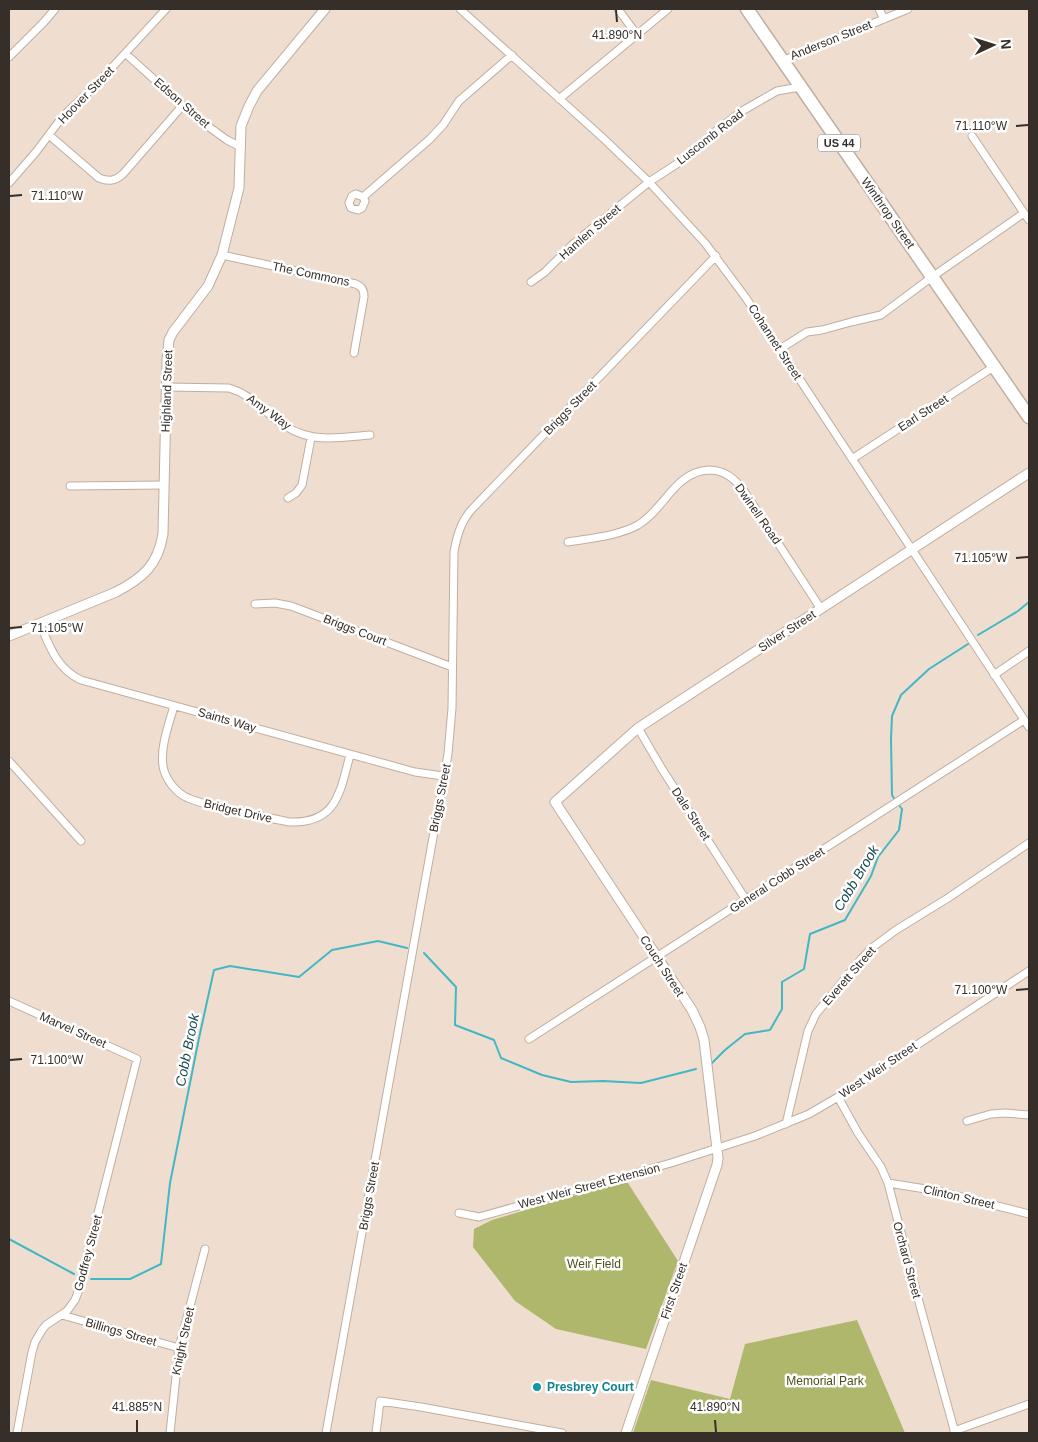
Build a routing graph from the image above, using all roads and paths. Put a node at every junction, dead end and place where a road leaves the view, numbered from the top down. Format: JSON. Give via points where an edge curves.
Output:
{"nodes":[{"id":1,"x":55,"y":9,"type":"edge"},
{"id":2,"x":166,"y":9,"type":"edge"},
{"id":3,"x":325,"y":9,"type":"edge"},
{"id":4,"x":460,"y":9,"type":"edge"},
{"id":5,"x":618,"y":9,"type":"edge"},
{"id":6,"x":668,"y":9,"type":"edge"},
{"id":7,"x":746,"y":9,"type":"edge"},
{"id":8,"x":880,"y":9,"type":"edge"},
{"id":9,"x":908,"y":9,"type":"edge"},
{"id":10,"x":884,"y":18,"type":"junction"},
{"id":11,"x":637,"y":35,"type":"junction"},
{"id":12,"x":126,"y":54,"type":"junction"},
{"id":13,"x":512,"y":55,"type":"junction"},
{"id":14,"x":9,"y":57,"type":"edge"},
{"id":15,"x":782,"y":61,"type":"junction"},
{"id":16,"x":800,"y":87,"type":"junction"},
{"id":17,"x":559,"y":99,"type":"junction"},
{"id":18,"x":183,"y":105,"type":"junction"},
{"id":19,"x":48,"y":135,"type":"junction"},
{"id":20,"x":972,"y":136,"type":"dead end"},
{"id":21,"x":241,"y":147,"type":"junction"},
{"id":22,"x":649,"y":182,"type":"junction"},
{"id":23,"x":9,"y":183,"type":"edge"},
{"id":24,"x":363,"y":197,"type":"dead end"},
{"id":25,"x":1024,"y":213,"type":"junction"},
{"id":26,"x":1029,"y":220,"type":"edge"},
{"id":27,"x":222,"y":255,"type":"junction"},
{"id":28,"x":716,"y":256,"type":"junction"},
{"id":29,"x":932,"y":277,"type":"junction"},
{"id":30,"x":531,"y":282,"type":"dead end"},
{"id":31,"x":780,"y":349,"type":"junction"},
{"id":32,"x":354,"y":353,"type":"dead end"},
{"id":33,"x":995,"y":366,"type":"junction"},
{"id":34,"x":166,"y":387,"type":"junction"},
{"id":35,"x":1029,"y":416,"type":"edge"},
{"id":36,"x":370,"y":434,"type":"dead end"},
{"id":37,"x":311,"y":438,"type":"junction"},
{"id":38,"x":852,"y":459,"type":"junction"},
{"id":39,"x":1029,"y":473,"type":"edge"},
{"id":40,"x":164,"y":485,"type":"junction"},
{"id":41,"x":70,"y":486,"type":"dead end"},
{"id":42,"x":288,"y":498,"type":"dead end"},
{"id":43,"x":568,"y":542,"type":"dead end"},
{"id":44,"x":912,"y":550,"type":"junction"},
{"id":45,"x":255,"y":604,"type":"dead end"},
{"id":46,"x":821,"y":608,"type":"junction"},
{"id":47,"x":40,"y":624,"type":"junction"},
{"id":48,"x":9,"y":636,"type":"edge"},
{"id":49,"x":1029,"y":651,"type":"edge"},
{"id":50,"x":452,"y":667,"type":"junction"},
{"id":51,"x":994,"y":675,"type":"junction"},
{"id":52,"x":174,"y":706,"type":"junction"},
{"id":53,"x":1024,"y":720,"type":"junction"},
{"id":54,"x":638,"y":728,"type":"junction"},
{"id":55,"x":1029,"y":728,"type":"edge"},
{"id":56,"x":350,"y":755,"type":"junction"},
{"id":57,"x":9,"y":761,"type":"edge"},
{"id":58,"x":443,"y":776,"type":"junction"},
{"id":59,"x":555,"y":802,"type":"joint"},
{"id":60,"x":81,"y":841,"type":"dead end"},
{"id":61,"x":1029,"y":842,"type":"edge"},
{"id":62,"x":746,"y":900,"type":"junction"},
{"id":63,"x":657,"y":957,"type":"junction"},
{"id":64,"x":1029,"y":972,"type":"edge"},
{"id":65,"x":9,"y":1001,"type":"edge"},
{"id":66,"x":529,"y":1039,"type":"dead end"},
{"id":67,"x":137,"y":1059,"type":"joint"},
{"id":68,"x":838,"y":1097,"type":"junction"},
{"id":69,"x":1029,"y":1115,"type":"edge"},
{"id":70,"x":967,"y":1121,"type":"dead end"},
{"id":71,"x":786,"y":1124,"type":"junction"},
{"id":72,"x":717,"y":1149,"type":"junction"},
{"id":73,"x":888,"y":1183,"type":"junction"},
{"id":74,"x":459,"y":1213,"type":"dead end"},
{"id":75,"x":1029,"y":1214,"type":"edge"},
{"id":76,"x":205,"y":1249,"type":"dead end"},
{"id":77,"x":62,"y":1315,"type":"junction"},
{"id":78,"x":179,"y":1348,"type":"junction"},
{"id":79,"x":1029,"y":1404,"type":"edge"},
{"id":80,"x":529,"y":1430,"type":"edge"},
{"id":81,"x":954,"y":1432,"type":"edge"},
{"id":82,"x":18,"y":1433,"type":"edge"},
{"id":83,"x":170,"y":1433,"type":"edge"},
{"id":84,"x":326,"y":1433,"type":"edge"},
{"id":85,"x":376,"y":1433,"type":"edge"},
{"id":86,"x":562,"y":1433,"type":"edge"},
{"id":87,"x":626,"y":1433,"type":"edge"}],
"edges":[{"from":1,"to":14,"type":"street"},
{"from":2,"to":12,"type":"street","name":"Hoover Street"},
{"from":3,"to":21,"type":"street","name":"Highland Street","via":[[257,91],[241,126]]},
{"from":4,"to":13,"type":"street","name":"Cohannet Street"},
{"from":5,"to":11,"type":"street"},
{"from":6,"to":11,"type":"street"},
{"from":7,"to":15,"type":"highway","name":"Winthrop Street","number":"US 44"},
{"from":8,"to":10,"type":"street"},
{"from":9,"to":10,"type":"street","name":"Anderson Street"},
{"from":10,"to":15,"type":"street","name":"Anderson Street"},
{"from":11,"to":17,"type":"street"},
{"from":12,"to":18,"type":"street","name":"Edson Street"},
{"from":12,"to":19,"type":"street","name":"Hoover Street"},
{"from":13,"to":17,"type":"street","name":"Cohannet Street"},
{"from":13,"to":24,"type":"street","via":[[459,101],[430,140]]},
{"from":15,"to":16,"type":"highway","name":"Winthrop Street","number":"US 44"},
{"from":16,"to":22,"type":"street","name":"Luscomb Road","via":[[777,92],[742,111],[689,156]]},
{"from":16,"to":29,"type":"highway","name":"Winthrop Street","number":"US 44"},
{"from":17,"to":22,"type":"street","name":"Cohannet Street"},
{"from":18,"to":19,"type":"street","via":[[123,174],[110,181],[96,175]]},
{"from":18,"to":21,"type":"street","name":"Edson Street","via":[[227,140]]},
{"from":19,"to":23,"type":"street","name":"Hoover Street"},
{"from":20,"to":25,"type":"street"},
{"from":21,"to":27,"type":"street","name":"Highland Street","via":[[239,188]]},
{"from":22,"to":28,"type":"street","name":"Cohannet Street"},
{"from":22,"to":30,"type":"street","name":"Hamlen Street"},
{"from":25,"to":26,"type":"street"},
{"from":25,"to":29,"type":"street"},
{"from":27,"to":32,"type":"street","name":"The Commons","via":[[361,287],[364,297]]},
{"from":27,"to":34,"type":"street","name":"Highland Street","via":[[208,286],[169,340]]},
{"from":28,"to":31,"type":"street","name":"Cohannet Street"},
{"from":28,"to":50,"type":"street","name":"Briggs Street","via":[[467,515],[459,530],[454,552]]},
{"from":29,"to":31,"type":"street","via":[[881,315],[807,332]]},
{"from":29,"to":33,"type":"highway","name":"Winthrop Street","number":"US 44"},
{"from":31,"to":38,"type":"street","name":"Cohannet Street"},
{"from":33,"to":35,"type":"highway","name":"Winthrop Street","number":"US 44"},
{"from":33,"to":38,"type":"street","name":"Earl Street"},
{"from":34,"to":37,"type":"street","name":"Amy Way","via":[[238,390],[276,420]]},
{"from":34,"to":40,"type":"street","name":"Highland Street"},
{"from":36,"to":37,"type":"street","name":"Amy Way"},
{"from":37,"to":42,"type":"street","via":[[302,485]]},
{"from":38,"to":44,"type":"street","name":"Cohannet Street"},
{"from":39,"to":44,"type":"street","name":"Silver Street"},
{"from":40,"to":41,"type":"street"},
{"from":40,"to":47,"type":"street","name":"Highland Street","via":[[161,543],[154,561],[143,575],[116,592]]},
{"from":43,"to":46,"type":"street","name":"Dwinell Road","via":[[636,526],[651,515],[683,480],[697,472],[720,471],[734,479],[744,491]]},
{"from":44,"to":46,"type":"street","name":"Silver Street"},
{"from":44,"to":51,"type":"street","name":"Cohannet Street"},
{"from":45,"to":50,"type":"street","name":"Briggs Court","via":[[291,606]]},
{"from":46,"to":54,"type":"street","name":"Silver Street"},
{"from":47,"to":48,"type":"street","name":"Highland Street"},
{"from":47,"to":52,"type":"street","name":"Saints Way","via":[[56,659],[73,676]]},
{"from":49,"to":51,"type":"street"},
{"from":50,"to":58,"type":"street","name":"Briggs Street","via":[[450,735]]},
{"from":51,"to":53,"type":"street","name":"Cohannet Street"},
{"from":52,"to":56,"type":"street","name":"Saints Way"},
{"from":52,"to":56,"type":"street","name":"Bridget Drive","via":[[163,753],[166,774],[179,792],[207,804],[289,822],[314,820],[327,812],[338,799]]},
{"from":53,"to":55,"type":"street","name":"Cohannet Street"},
{"from":53,"to":62,"type":"street","name":"General Cobb Street"},
{"from":54,"to":59,"type":"street","name":"Silver Street"},
{"from":54,"to":62,"type":"street","name":"Dale Street"},
{"from":56,"to":58,"type":"street","name":"Saints Way"},
{"from":57,"to":60,"type":"street"},
{"from":58,"to":84,"type":"street","name":"Briggs Street"},
{"from":59,"to":63,"type":"street","name":"Couch Street"},
{"from":61,"to":71,"type":"street","name":"Everett Street","via":[[885,938],[861,959],[811,1022]]},
{"from":62,"to":63,"type":"street","name":"General Cobb Street"},
{"from":63,"to":66,"type":"street","name":"General Cobb Street"},
{"from":63,"to":72,"type":"street","name":"Couch Street","via":[[700,1027]]},
{"from":64,"to":68,"type":"street","name":"West Weir Street"},
{"from":65,"to":67,"type":"street","name":"Marvel Street"},
{"from":67,"to":77,"type":"street","name":"Godfrey Street","via":[[78,1292]]},
{"from":68,"to":71,"type":"street","name":"West Weir Street"},
{"from":68,"to":73,"type":"street","name":"Orchard Street"},
{"from":69,"to":70,"type":"street","via":[[992,1114]]},
{"from":71,"to":72,"type":"street","name":"West Weir Street"},
{"from":72,"to":74,"type":"street","name":"West Weir Street Extension","via":[[479,1217]]},
{"from":72,"to":87,"type":"street","name":"First Street","via":[[717,1165]]},
{"from":73,"to":75,"type":"street","name":"Clinton Street","via":[[938,1191]]},
{"from":73,"to":81,"type":"street","name":"Orchard Street"},
{"from":76,"to":78,"type":"street","name":"Knight Street"},
{"from":77,"to":78,"type":"street","name":"Billings Street"},
{"from":77,"to":82,"type":"street","name":"Godfrey Street","via":[[46,1325],[35,1342]]},
{"from":78,"to":83,"type":"street","name":"Knight Street"},
{"from":79,"to":81,"type":"street"},
{"from":80,"to":85,"type":"street","via":[[380,1401]]},
{"from":80,"to":86,"type":"street"}]}
